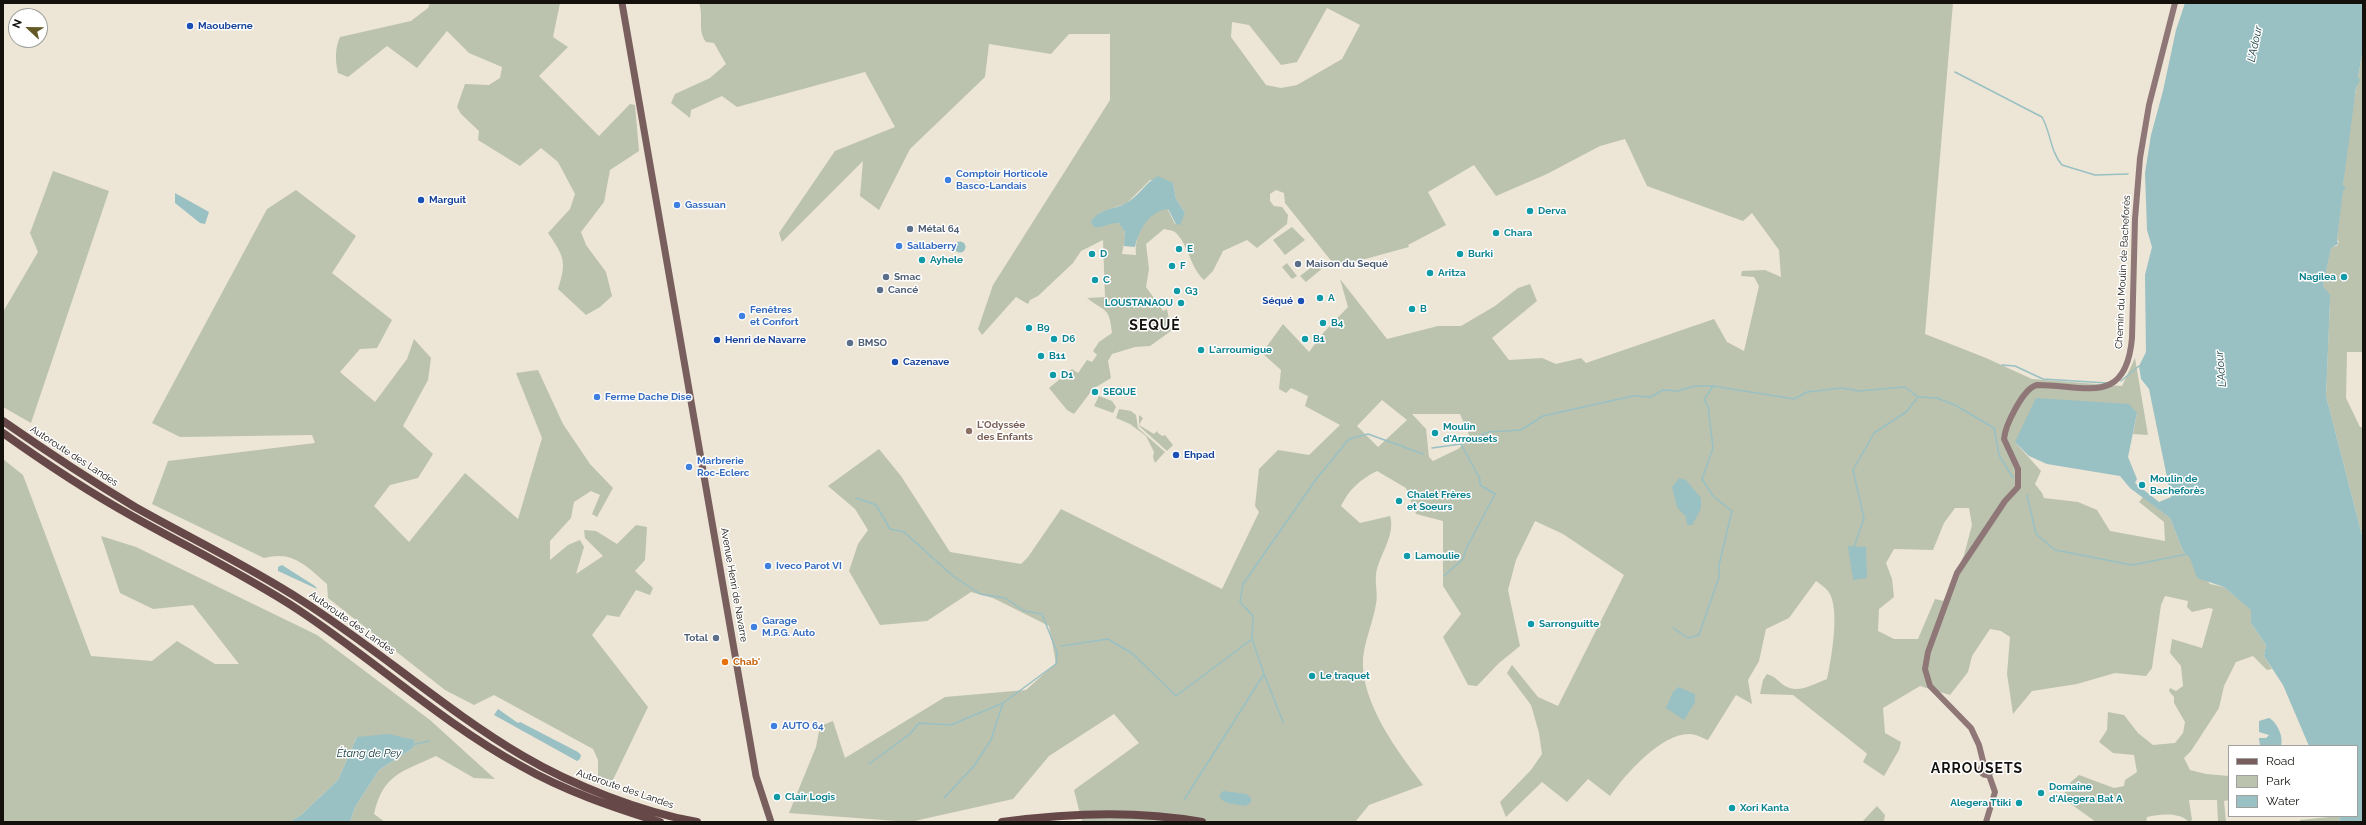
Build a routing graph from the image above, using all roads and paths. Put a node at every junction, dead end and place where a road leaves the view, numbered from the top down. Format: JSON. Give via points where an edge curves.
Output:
{"nodes":[{"id":1,"x":622,"y":3,"type":"edge"},
{"id":2,"x":2174,"y":3,"type":"edge"},
{"id":3,"x":3,"y":421,"type":"edge"},
{"id":4,"x":3,"y":433,"type":"edge"},
{"id":5,"x":771,"y":821,"type":"edge"},
{"id":6,"x":660,"y":822,"type":"edge"},
{"id":7,"x":697,"y":822,"type":"edge"},
{"id":8,"x":1002,"y":822,"type":"edge"},
{"id":9,"x":1202,"y":822,"type":"edge"},
{"id":10,"x":1986,"y":822,"type":"edge"}],
"edges":[{"from":1,"to":5,"type":"main road","name":"Avenue Henri de Navarre","via":[[756,776]]},
{"from":2,"to":10,"type":"main road","name":"Chemin du Moulin de Bacheforès","via":[[2149,105],[2140,158],[2129,356],[2121,376],[2107,387],[2037,385],[2030,387],[2024,394],[2004,439],[2018,469],[2018,486],[2005,501],[1957,573],[1928,652],[1925,669],[1927,679],[1942,699],[1971,728],[1979,745],[1984,765],[1981,773],[1989,775],[1995,792]]},
{"from":3,"to":7,"type":"highway","name":"Autoroute des Landes","via":[[105,489],[301,600],[381,655],[460,715],[524,757],[575,783],[615,798]]},
{"from":4,"to":6,"type":"highway","name":"Autoroute des Landes","via":[[54,470],[296,608],[375,663],[449,720],[520,766],[571,791]]},
{"from":8,"to":9,"type":"highway","via":[[1100,814],[1146,815]]}]}
